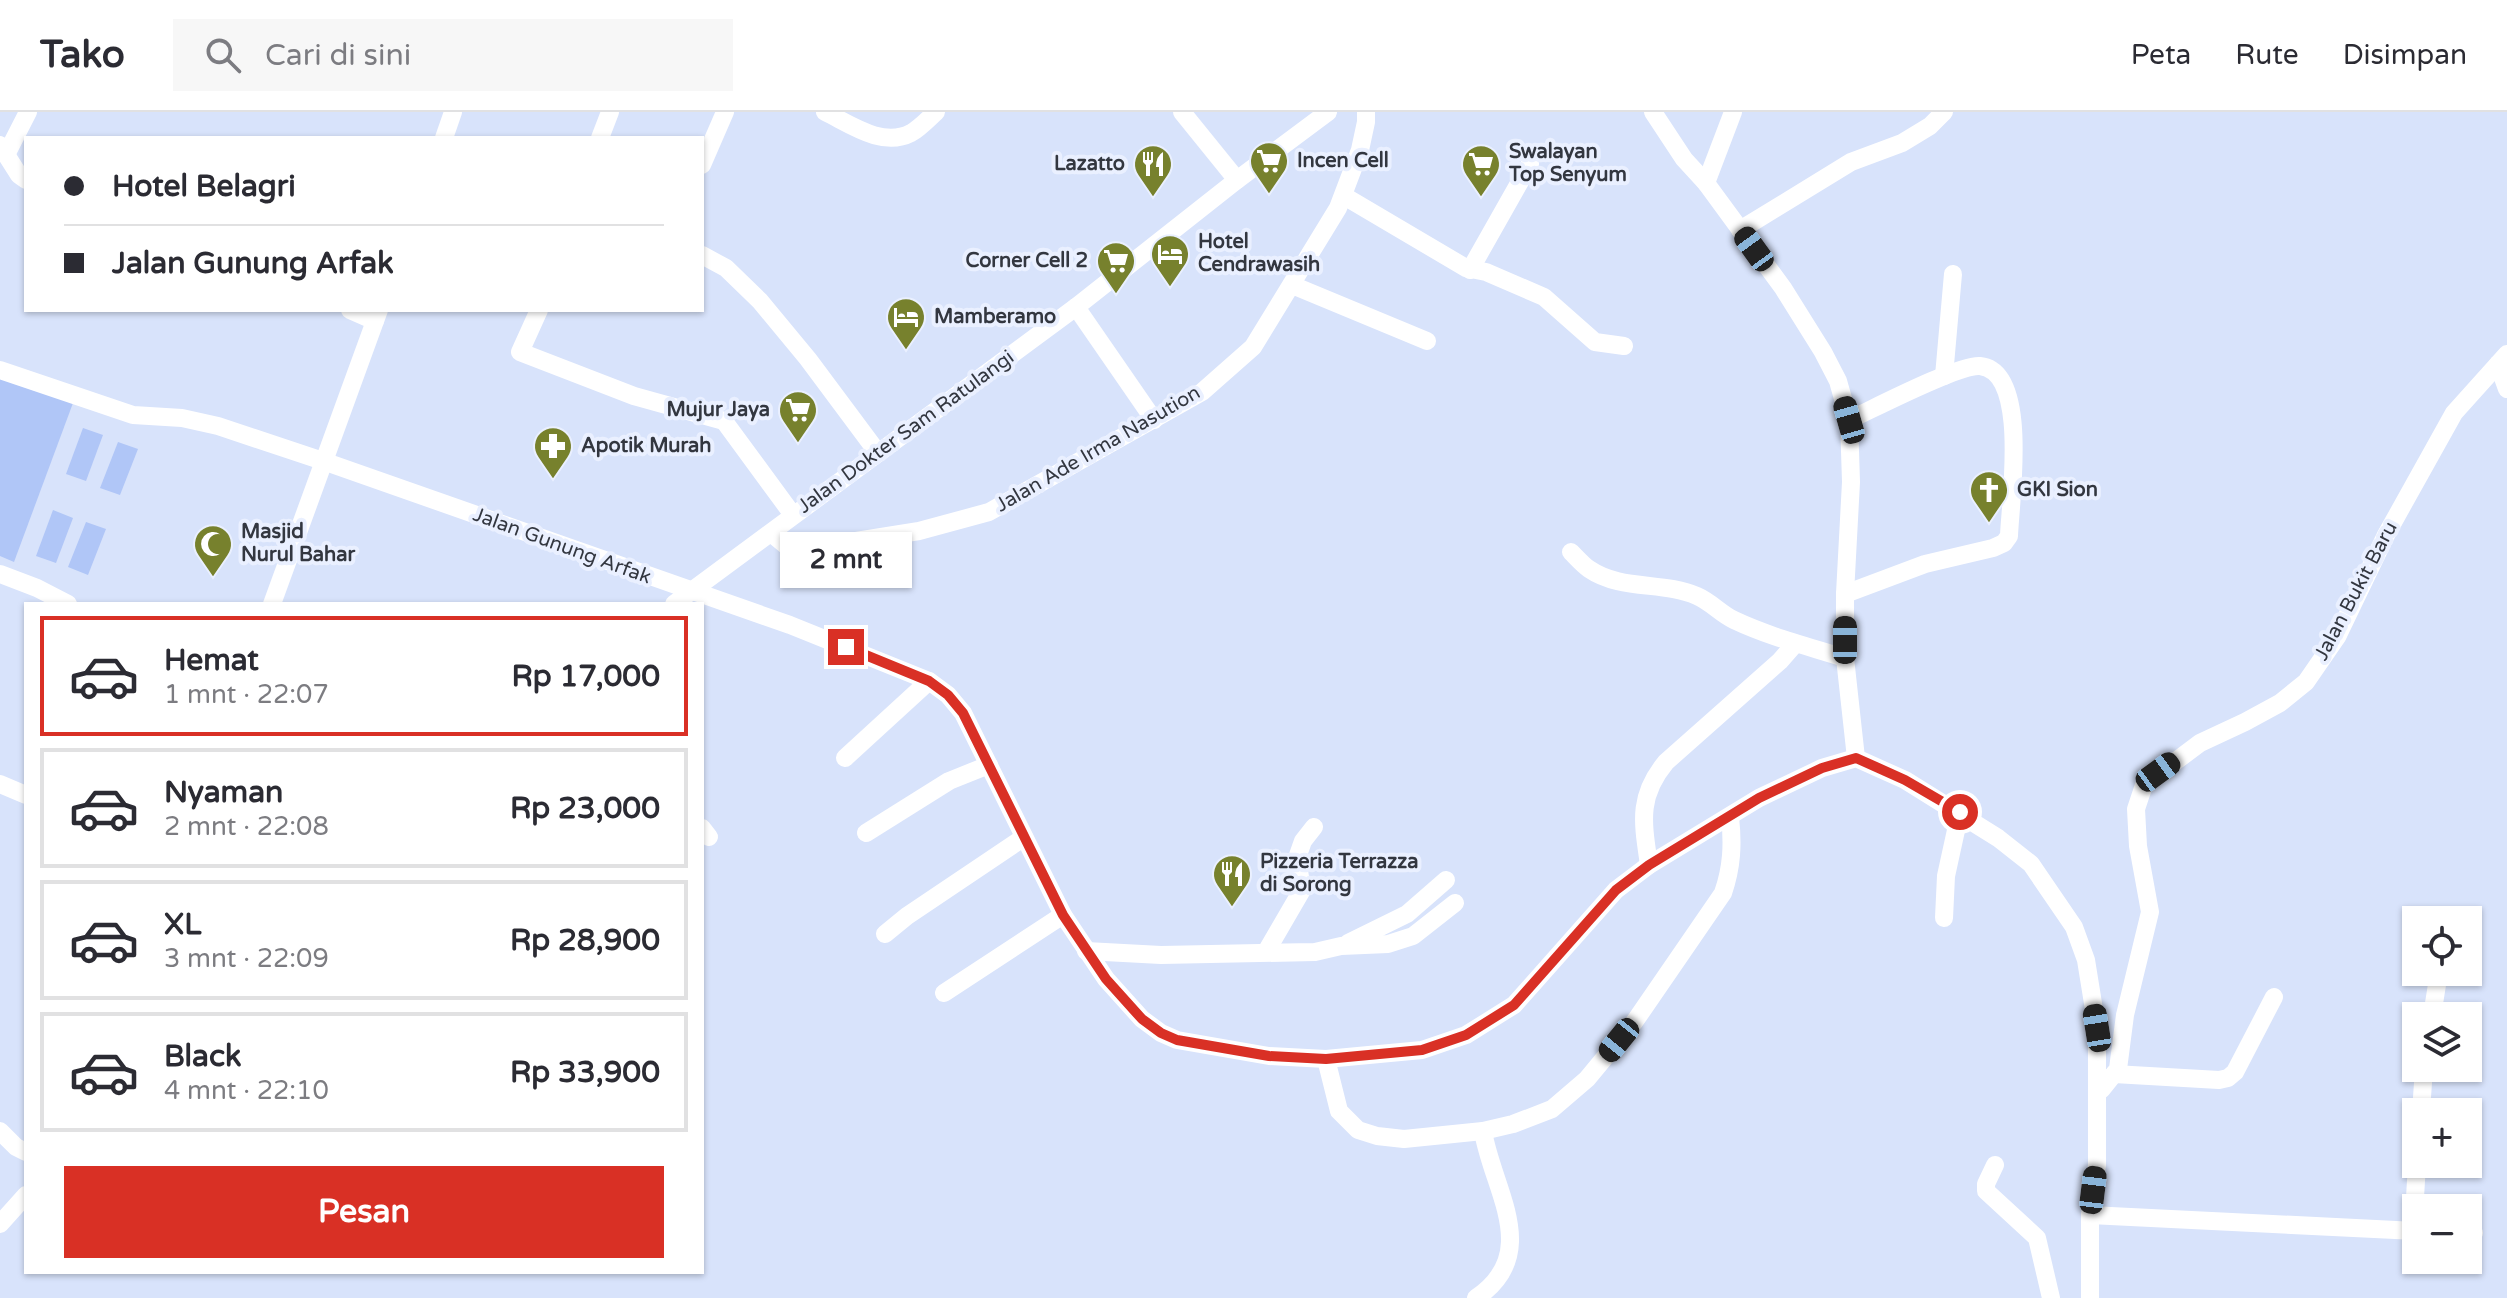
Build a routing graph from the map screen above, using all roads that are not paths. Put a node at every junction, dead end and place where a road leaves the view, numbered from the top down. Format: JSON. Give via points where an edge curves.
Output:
{"nodes":[{"id":1,"x":28,"y":112,"type":"edge"},
{"id":2,"x":453,"y":112,"type":"edge"},
{"id":3,"x":610,"y":112,"type":"edge"},
{"id":4,"x":725,"y":112,"type":"edge"},
{"id":5,"x":825,"y":112,"type":"edge"},
{"id":6,"x":936,"y":112,"type":"edge"},
{"id":7,"x":1182,"y":112,"type":"edge"},
{"id":8,"x":1328,"y":112,"type":"edge"},
{"id":9,"x":1366,"y":112,"type":"edge"},
{"id":10,"x":1653,"y":112,"type":"edge"},
{"id":11,"x":1733,"y":112,"type":"edge"},
{"id":12,"x":1944,"y":112,"type":"edge"},
{"id":13,"x":451,"y":136,"type":"edge"},
{"id":14,"x":601,"y":136,"type":"edge"},
{"id":15,"x":4,"y":149,"type":"edge"},
{"id":16,"x":704,"y":160,"type":"edge"},
{"id":17,"x":1530,"y":164,"type":"dead end"},
{"id":18,"x":24,"y":179,"type":"edge"},
{"id":19,"x":1237,"y":180,"type":"junction"},
{"id":20,"x":1706,"y":183,"type":"junction"},
{"id":21,"x":1344,"y":196,"type":"junction"},
{"id":22,"x":1740,"y":230,"type":"junction"},
{"id":23,"x":704,"y":256,"type":"edge"},
{"id":24,"x":1470,"y":270,"type":"junction"},
{"id":25,"x":1953,"y":274,"type":"dead end"},
{"id":26,"x":1292,"y":285,"type":"junction"},
{"id":27,"x":1076,"y":307,"type":"junction"},
{"id":28,"x":538,"y":312,"type":"edge"},
{"id":29,"x":377,"y":316,"type":"edge"},
{"id":30,"x":1427,"y":341,"type":"dead end"},
{"id":31,"x":1624,"y":346,"type":"dead end"},
{"id":32,"x":2503,"y":359,"type":"edge"},
{"id":33,"x":0,"y":370,"type":"edge"},
{"id":34,"x":1944,"y":376,"type":"junction"},
{"id":35,"x":2507,"y":389,"type":"edge"},
{"id":36,"x":1154,"y":420,"type":"junction"},
{"id":37,"x":1849,"y":420,"type":"junction"},
{"id":38,"x":878,"y":453,"type":"junction"},
{"id":39,"x":323,"y":461,"type":"junction"},
{"id":40,"x":793,"y":515,"type":"junction"},
{"id":41,"x":771,"y":533,"type":"junction"},
{"id":42,"x":1571,"y":552,"type":"dead end"},
{"id":43,"x":0,"y":574,"type":"edge"},
{"id":44,"x":690,"y":592,"type":"junction"},
{"id":45,"x":1845,"y":594,"type":"junction"},
{"id":46,"x":64,"y":602,"type":"edge"},
{"id":47,"x":273,"y":602,"type":"edge"},
{"id":48,"x":677,"y":602,"type":"edge"},
{"id":49,"x":1794,"y":645,"type":"junction"},
{"id":50,"x":1845,"y":658,"type":"junction"},
{"id":51,"x":929,"y":681,"type":"junction"},
{"id":52,"x":845,"y":758,"type":"dead end"},
{"id":53,"x":1856,"y":758,"type":"junction"},
{"id":54,"x":989,"y":765,"type":"junction"},
{"id":55,"x":0,"y":784,"type":"edge"},
{"id":56,"x":24,"y":794,"type":"edge"},
{"id":57,"x":1960,"y":812,"type":"junction"},
{"id":58,"x":1730,"y":817,"type":"junction"},
{"id":59,"x":1314,"y":827,"type":"dead end"},
{"id":60,"x":866,"y":833,"type":"dead end"},
{"id":61,"x":1023,"y":838,"type":"junction"},
{"id":62,"x":1649,"y":865,"type":"junction"},
{"id":63,"x":1446,"y":880,"type":"dead end"},
{"id":64,"x":1455,"y":903,"type":"dead end"},
{"id":65,"x":1063,"y":915,"type":"junction"},
{"id":66,"x":1944,"y":918,"type":"dead end"},
{"id":67,"x":885,"y":934,"type":"dead end"},
{"id":68,"x":1341,"y":946,"type":"junction"},
{"id":69,"x":1086,"y":951,"type":"junction"},
{"id":70,"x":1266,"y":952,"type":"junction"},
{"id":71,"x":944,"y":993,"type":"dead end"},
{"id":72,"x":2274,"y":997,"type":"dead end"},
{"id":73,"x":1326,"y":1059,"type":"junction"},
{"id":74,"x":2114,"y":1074,"type":"junction"},
{"id":75,"x":2097,"y":1093,"type":"junction"},
{"id":76,"x":0,"y":1131,"type":"edge"},
{"id":77,"x":1483,"y":1131,"type":"junction"},
{"id":78,"x":24,"y":1151,"type":"edge"},
{"id":79,"x":1995,"y":1165,"type":"dead end"},
{"id":80,"x":24,"y":1197,"type":"edge"},
{"id":81,"x":2090,"y":1215,"type":"junction"},
{"id":82,"x":0,"y":1224,"type":"edge"},
{"id":83,"x":2402,"y":1230,"type":"edge"},
{"id":84,"x":1476,"y":1298,"type":"edge"},
{"id":85,"x":2051,"y":1298,"type":"edge"},
{"id":86,"x":2090,"y":1298,"type":"edge"}],
"edges":[{"from":1,"to":15,"type":"street"},
{"from":2,"to":13,"type":"street"},
{"from":3,"to":14,"type":"street"},
{"from":4,"to":16,"type":"street"},
{"from":5,"to":6,"type":"street","via":[[874,135],[894,138],[914,132]]},
{"from":7,"to":19,"type":"street"},
{"from":8,"to":19,"type":"street","name":"Jalan Dokter Sam Ratulangi"},
{"from":9,"to":21,"type":"street","name":"Jalan Ade Irma Nasution"},
{"from":10,"to":20,"type":"street"},
{"from":11,"to":20,"type":"street"},
{"from":12,"to":22,"type":"street","via":[[1902,143],[1851,162]]},
{"from":15,"to":18,"type":"street"},
{"from":17,"to":24,"type":"street"},
{"from":19,"to":27,"type":"street","name":"Jalan Dokter Sam Ratulangi"},
{"from":20,"to":22,"type":"street"},
{"from":21,"to":24,"type":"street"},
{"from":21,"to":26,"type":"street","name":"Jalan Ade Irma Nasution"},
{"from":22,"to":37,"type":"street","via":[[1823,352]]},
{"from":23,"to":38,"type":"street","via":[[726,268],[760,301]]},
{"from":24,"to":31,"type":"street","via":[[1544,297],[1595,342]]},
{"from":25,"to":34,"type":"street"},
{"from":26,"to":30,"type":"street"},
{"from":26,"to":36,"type":"street","name":"Jalan Ade Irma Nasution","via":[[1253,347],[1202,392]]},
{"from":27,"to":36,"type":"street"},
{"from":27,"to":38,"type":"street","name":"Jalan Dokter Sam Ratulangi"},
{"from":28,"to":40,"type":"street","via":[[520,352],[634,396],[724,421]]},
{"from":29,"to":39,"type":"street"},
{"from":32,"to":35,"type":"street"},
{"from":32,"to":74,"type":"street","name":"Jalan Bukit Baru","via":[[2454,413],[2337,637],[2306,682],[2280,703],[2200,743],[2144,785],[2136,809],[2150,912]]},
{"from":33,"to":39,"type":"street","name":"Jalan Gunung Arfak","via":[[133,415],[218,426]]},
{"from":34,"to":37,"type":"street"},
{"from":34,"to":45,"type":"street","via":[[1982,366],[2004,385],[2014,430],[2009,536],[1993,548],[1925,564]]},
{"from":36,"to":41,"type":"street","name":"Jalan Ade Irma Nasution","via":[[989,512],[955,523],[804,549],[788,547]]},
{"from":37,"to":45,"type":"street"},
{"from":38,"to":40,"type":"street","name":"Jalan Dokter Sam Ratulangi"},
{"from":39,"to":44,"type":"street","name":"Jalan Gunung Arfak"},
{"from":39,"to":47,"type":"street"},
{"from":40,"to":41,"type":"street","name":"Jalan Dokter Sam Ratulangi"},
{"from":41,"to":44,"type":"street","name":"Jalan Dokter Sam Ratulangi"},
{"from":42,"to":49,"type":"street","via":[[1605,577],[1696,595],[1731,619]]},
{"from":43,"to":46,"type":"street"},
{"from":44,"to":48,"type":"street","name":"Jalan Dokter Sam Ratulangi"},
{"from":44,"to":51,"type":"street","name":"Jalan Gunung Arfak"},
{"from":45,"to":50,"type":"street"},
{"from":49,"to":50,"type":"street"},
{"from":49,"to":62,"type":"street","via":[[1653,777],[1644,812]]},
{"from":50,"to":53,"type":"street"},
{"from":51,"to":52,"type":"street"},
{"from":51,"to":54,"type":"street","name":"Jalan Gunung Arfak","via":[[963,713]]},
{"from":53,"to":57,"type":"street"},
{"from":53,"to":58,"type":"street","name":"Jalan Gunung Arfak","via":[[1793,781]]},
{"from":54,"to":60,"type":"street","via":[[949,781]]},
{"from":54,"to":61,"type":"street","name":"Jalan Gunung Arfak"},
{"from":55,"to":56,"type":"street"},
{"from":57,"to":66,"type":"street","via":[[1946,876]]},
{"from":57,"to":75,"type":"street","via":[[2031,864],[2074,927],[2086,960],[2097,1028]]},
{"from":58,"to":62,"type":"street","name":"Jalan Gunung Arfak"},
{"from":58,"to":77,"type":"street","via":[[1733,843],[1723,893],[1635,1021],[1587,1079],[1552,1109]]},
{"from":59,"to":70,"type":"street","via":[[1297,858],[1302,890]]},
{"from":61,"to":65,"type":"street","name":"Jalan Gunung Arfak"},
{"from":61,"to":67,"type":"street"},
{"from":62,"to":73,"type":"street","name":"Jalan Gunung Arfak","via":[[1616,890],[1514,1005],[1493,1020],[1422,1050]]},
{"from":63,"to":68,"type":"street","via":[[1407,914]]},
{"from":64,"to":68,"type":"street","via":[[1413,936],[1388,944]]},
{"from":65,"to":69,"type":"street","name":"Jalan Gunung Arfak"},
{"from":65,"to":71,"type":"street"},
{"from":68,"to":70,"type":"street"},
{"from":69,"to":70,"type":"street"},
{"from":69,"to":73,"type":"street","name":"Jalan Gunung Arfak","via":[[1142,1019],[1161,1033],[1269,1056]]},
{"from":72,"to":74,"type":"street","via":[[2228,1078]]},
{"from":73,"to":77,"type":"street","via":[[1339,1111],[1358,1130],[1404,1139]]},
{"from":74,"to":75,"type":"street","name":"Jalan Bukit Baru"},
{"from":75,"to":81,"type":"street","via":[[2097,1165]]},
{"from":76,"to":78,"type":"street"},
{"from":77,"to":84,"type":"street","via":[[1508,1213],[1510,1253],[1500,1275]]},
{"from":79,"to":85,"type":"street","via":[[1986,1191],[2037,1238]]},
{"from":80,"to":82,"type":"street"},
{"from":81,"to":83,"type":"street"},
{"from":81,"to":86,"type":"street"}]}
